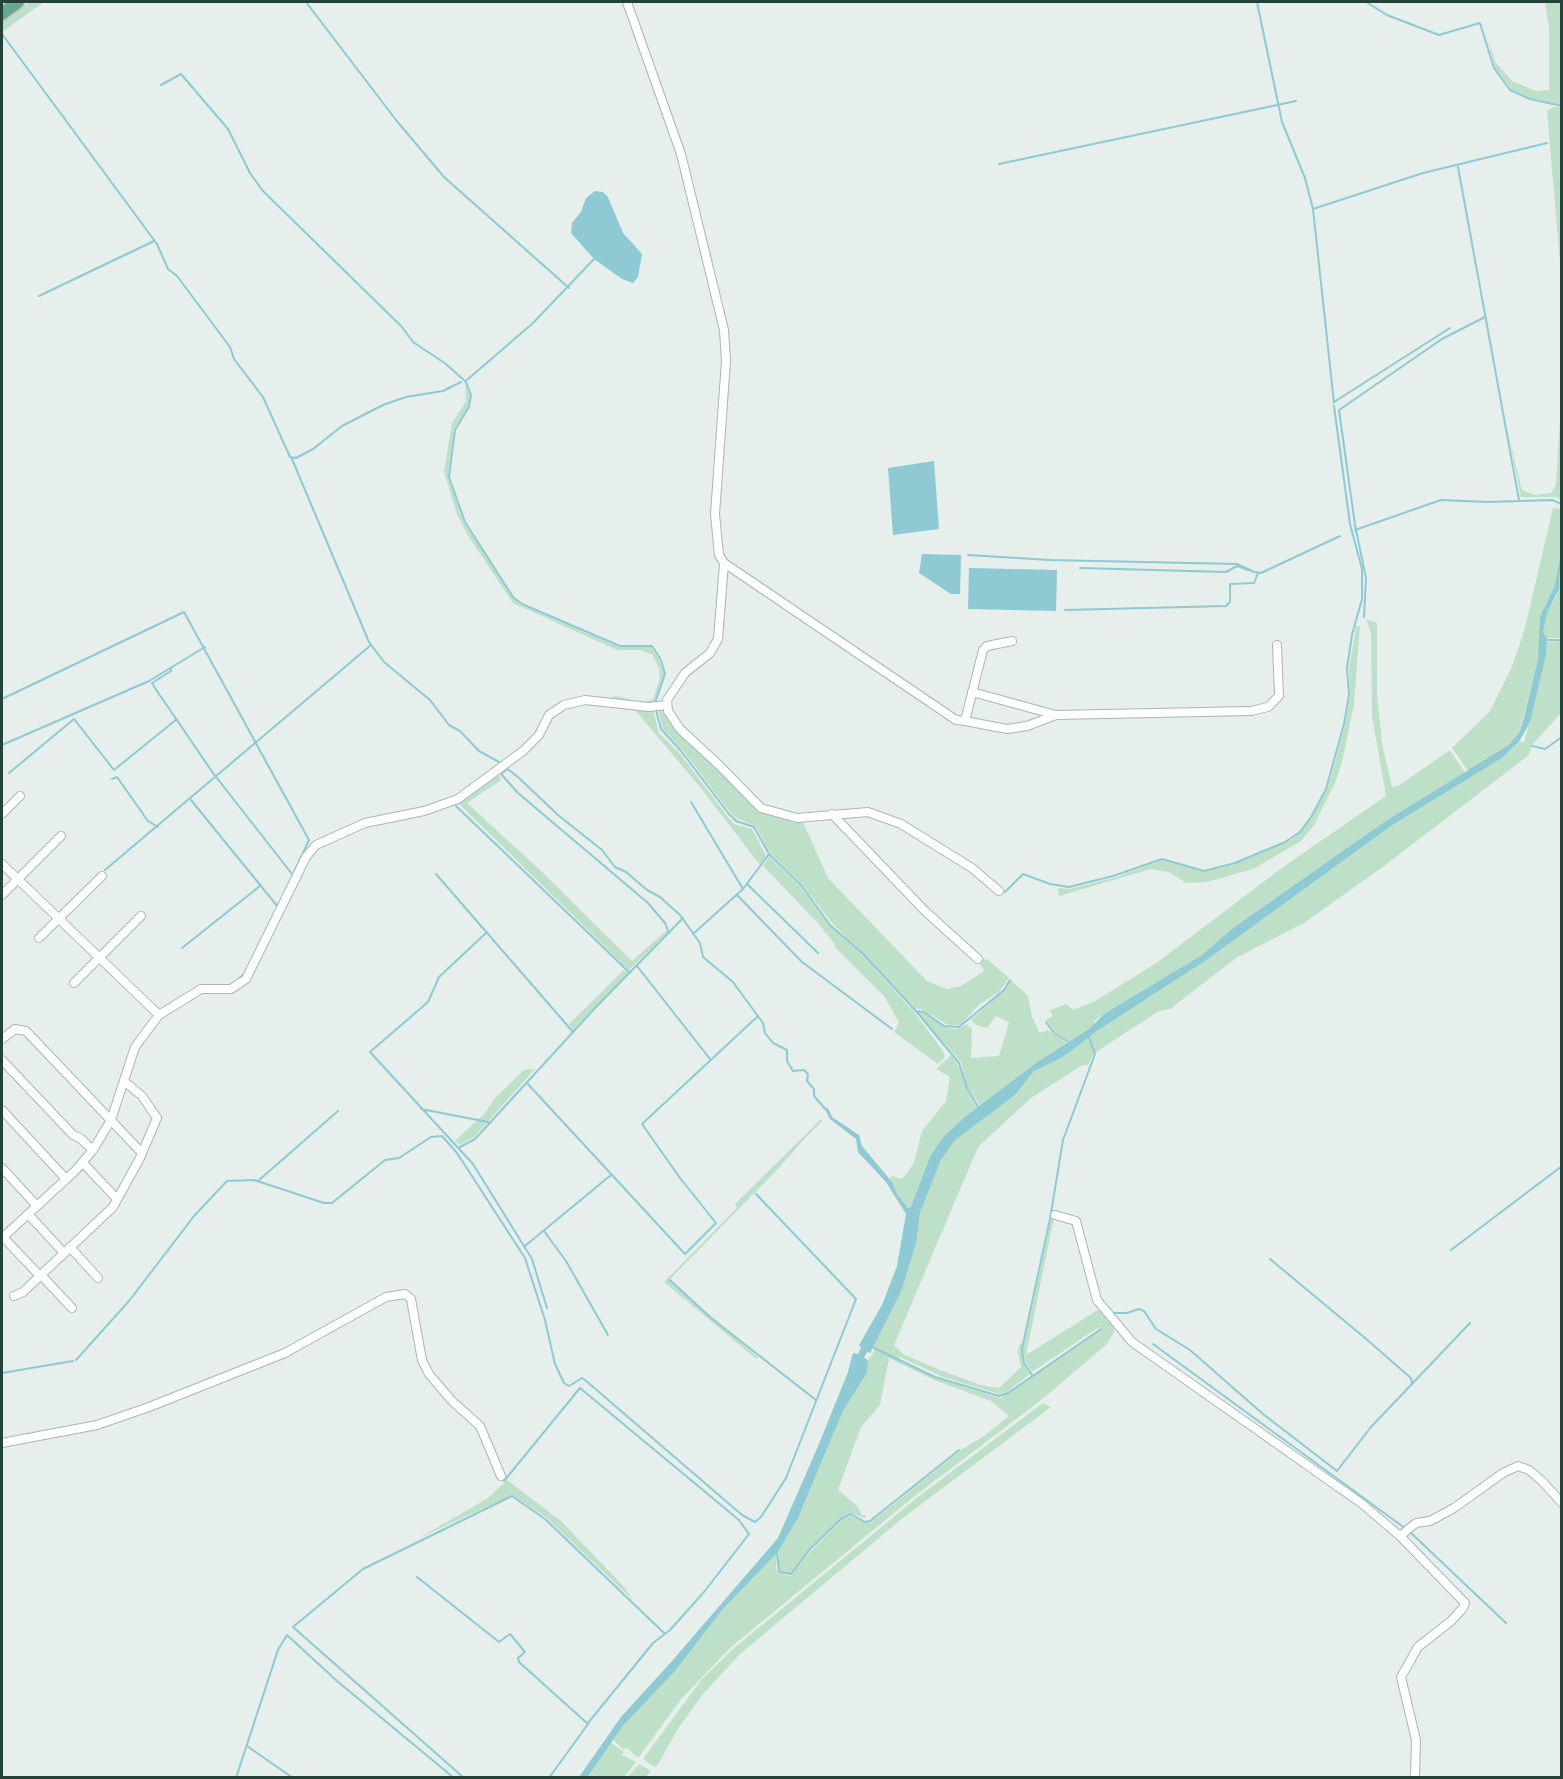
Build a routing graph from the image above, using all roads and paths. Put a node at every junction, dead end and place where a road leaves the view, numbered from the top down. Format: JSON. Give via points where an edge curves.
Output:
{"nodes":[{"id":1,"x":18,"y":2,"type":"edge"},
{"id":2,"x":627,"y":2,"type":"edge"},
{"id":3,"x":2,"y":14,"type":"edge"},
{"id":4,"x":724,"y":563,"type":"junction"},
{"id":5,"x":1012,"y":641,"type":"dead end"},
{"id":6,"x":1277,"y":645,"type":"dead end"},
{"id":7,"x":972,"y":692,"type":"junction"},
{"id":8,"x":666,"y":705,"type":"junction"},
{"id":9,"x":1056,"y":716,"type":"junction"},
{"id":10,"x":965,"y":721,"type":"junction"},
{"id":11,"x":20,"y":796,"type":"dead end"},
{"id":12,"x":2,"y":814,"type":"edge"},
{"id":13,"x":832,"y":814,"type":"junction"},
{"id":14,"x":61,"y":836,"type":"dead end"},
{"id":15,"x":2,"y":864,"type":"edge"},
{"id":16,"x":102,"y":876,"type":"dead end"},
{"id":17,"x":17,"y":879,"type":"junction"},
{"id":18,"x":999,"y":891,"type":"dead end"},
{"id":19,"x":2,"y":895,"type":"edge"},
{"id":20,"x":141,"y":916,"type":"dead end"},
{"id":21,"x":58,"y":918,"type":"junction"},
{"id":22,"x":39,"y":938,"type":"dead end"},
{"id":23,"x":99,"y":957,"type":"junction"},
{"id":24,"x":978,"y":959,"type":"dead end"},
{"id":25,"x":74,"y":983,"type":"dead end"},
{"id":26,"x":159,"y":1015,"type":"junction"},
{"id":27,"x":2,"y":1039,"type":"edge"},
{"id":28,"x":2,"y":1060,"type":"edge"},
{"id":29,"x":124,"y":1081,"type":"junction"},
{"id":30,"x":2,"y":1110,"type":"edge"},
{"id":31,"x":111,"y":1120,"type":"junction"},
{"id":32,"x":93,"y":1150,"type":"junction"},
{"id":33,"x":142,"y":1153,"type":"junction"},
{"id":34,"x":83,"y":1163,"type":"junction"},
{"id":35,"x":2,"y":1168,"type":"edge"},
{"id":36,"x":66,"y":1179,"type":"junction"},
{"id":37,"x":117,"y":1199,"type":"junction"},
{"id":38,"x":37,"y":1206,"type":"junction"},
{"id":39,"x":28,"y":1214,"type":"junction"},
{"id":40,"x":1055,"y":1215,"type":"dead end"},
{"id":41,"x":2,"y":1238,"type":"edge"},
{"id":42,"x":67,"y":1250,"type":"junction"},
{"id":43,"x":40,"y":1276,"type":"junction"},
{"id":44,"x":98,"y":1278,"type":"dead end"},
{"id":45,"x":14,"y":1296,"type":"dead end"},
{"id":46,"x":72,"y":1308,"type":"dead end"},
{"id":47,"x":2,"y":1443,"type":"edge"},
{"id":48,"x":501,"y":1476,"type":"dead end"},
{"id":49,"x":1562,"y":1503,"type":"edge"},
{"id":50,"x":1400,"y":1536,"type":"junction"},
{"id":51,"x":1415,"y":1778,"type":"edge"}],
"edges":[{"from":1,"to":3,"type":"main road"},
{"from":2,"to":4,"type":"street","via":[[681,154],[724,330],[726,361],[715,514],[716,542]]},
{"from":4,"to":8,"type":"street","via":[[718,639],[710,653],[680,680]]},
{"from":4,"to":10,"type":"street","via":[[952,718]]},
{"from":5,"to":7,"type":"street","via":[[983,650]]},
{"from":6,"to":9,"type":"street","via":[[1279,696],[1268,707],[1236,712]]},
{"from":7,"to":9,"type":"street"},
{"from":7,"to":10,"type":"street"},
{"from":8,"to":13,"type":"street","via":[[680,729],[760,808],[788,817]]},
{"from":8,"to":26,"type":"street","via":[[573,702],[554,710],[530,745],[446,805],[364,823],[316,845],[306,856],[246,979],[231,988],[201,989]]},
{"from":9,"to":10,"type":"street","via":[[1014,729]]},
{"from":11,"to":12,"type":"street"},
{"from":13,"to":18,"type":"street","via":[[868,812],[901,824],[972,868]]},
{"from":13,"to":24,"type":"street","via":[[925,911]]},
{"from":14,"to":17,"type":"street"},
{"from":15,"to":17,"type":"street"},
{"from":16,"to":21,"type":"street"},
{"from":17,"to":19,"type":"street"},
{"from":17,"to":21,"type":"street"},
{"from":20,"to":23,"type":"street"},
{"from":21,"to":22,"type":"street"},
{"from":21,"to":23,"type":"street"},
{"from":23,"to":25,"type":"street"},
{"from":23,"to":26,"type":"street"},
{"from":26,"to":29,"type":"street","via":[[135,1047]]},
{"from":27,"to":31,"type":"street","via":[[15,1029],[26,1030]]},
{"from":28,"to":32,"type":"street","via":[[73,1135]]},
{"from":29,"to":31,"type":"street"},
{"from":29,"to":33,"type":"street","via":[[142,1096],[157,1118]]},
{"from":30,"to":36,"type":"street"},
{"from":31,"to":32,"type":"street"},
{"from":31,"to":33,"type":"street"},
{"from":32,"to":34,"type":"street"},
{"from":33,"to":37,"type":"street"},
{"from":34,"to":36,"type":"street"},
{"from":34,"to":37,"type":"street"},
{"from":35,"to":38,"type":"street"},
{"from":36,"to":38,"type":"street"},
{"from":37,"to":42,"type":"street"},
{"from":38,"to":39,"type":"street"},
{"from":39,"to":41,"type":"street"},
{"from":39,"to":42,"type":"street"},
{"from":40,"to":50,"type":"street","via":[[1076,1221],[1096,1300],[1132,1342],[1314,1468]]},
{"from":41,"to":43,"type":"street"},
{"from":42,"to":43,"type":"street"},
{"from":42,"to":44,"type":"street"},
{"from":43,"to":45,"type":"street"},
{"from":43,"to":46,"type":"street"},
{"from":47,"to":48,"type":"street","via":[[97,1425],[149,1407],[285,1353],[386,1298],[405,1294],[411,1299],[429,1374],[480,1426]]},
{"from":49,"to":50,"type":"street","via":[[1529,1470],[1518,1466],[1454,1508],[1430,1521],[1416,1523]]},
{"from":50,"to":51,"type":"street","via":[[1465,1603],[1451,1621],[1418,1647],[1401,1677],[1416,1740]]}]}
